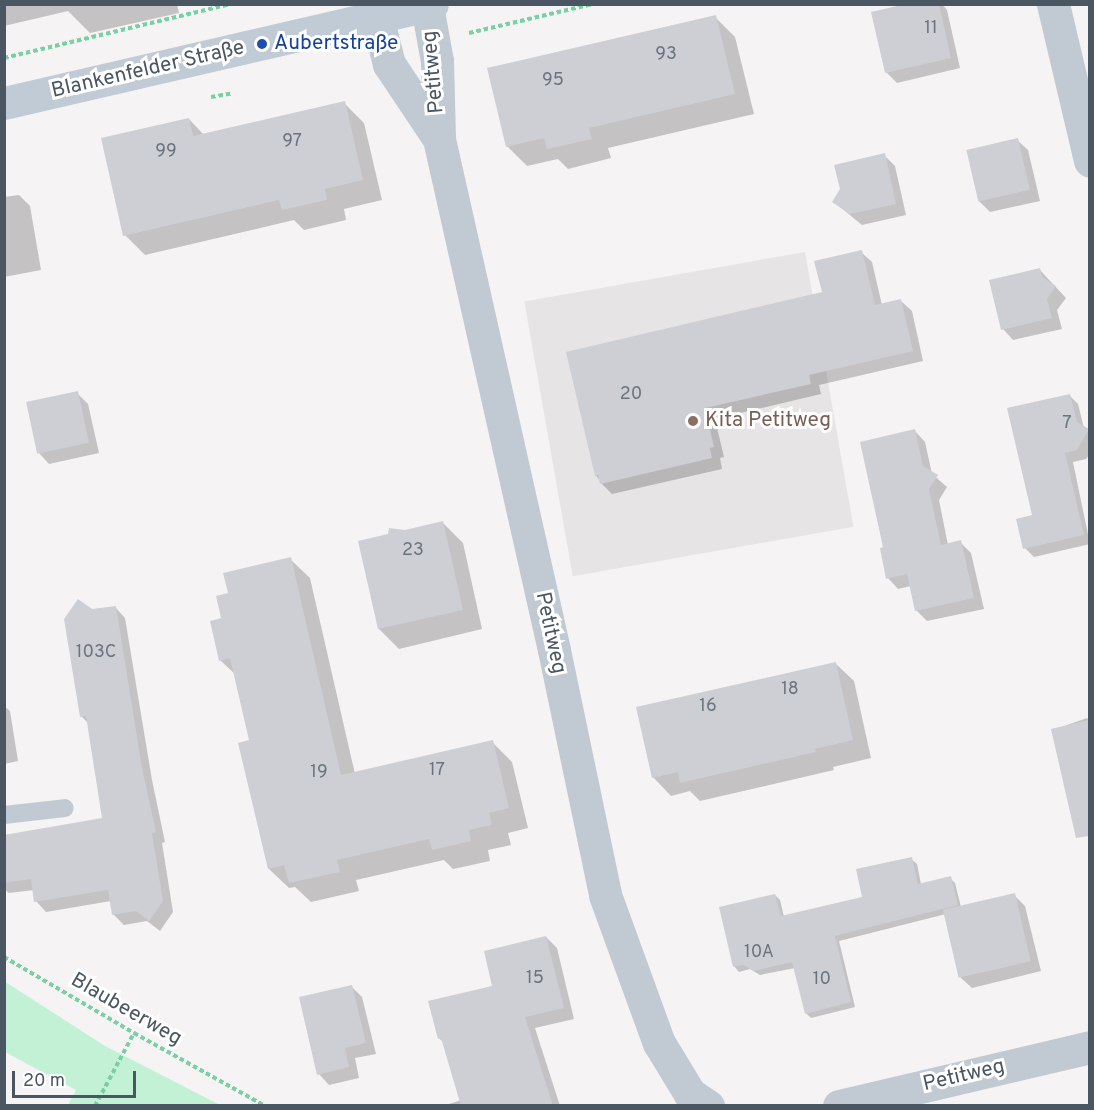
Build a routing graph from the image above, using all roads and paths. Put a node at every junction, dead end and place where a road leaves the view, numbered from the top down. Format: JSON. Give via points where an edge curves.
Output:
{"nodes":[{"id":1,"x":231,"y":4,"type":"edge"},
{"id":2,"x":1053,"y":4,"type":"edge"},
{"id":3,"x":409,"y":8,"type":"edge"},
{"id":4,"x":4,"y":58,"type":"edge"},
{"id":5,"x":4,"y":103,"type":"edge"},
{"id":6,"x":439,"y":139,"type":"junction"},
{"id":7,"x":1089,"y":161,"type":"edge"},
{"id":8,"x":65,"y":807,"type":"dead end"},
{"id":9,"x":4,"y":815,"type":"edge"},
{"id":10,"x":4,"y":957,"type":"edge"},
{"id":11,"x":134,"y":1033,"type":"junction"},
{"id":12,"x":1089,"y":1047,"type":"edge"},
{"id":13,"x":95,"y":1106,"type":"edge"},
{"id":14,"x":265,"y":1106,"type":"edge"},
{"id":15,"x":708,"y":1106,"type":"edge"},
{"id":16,"x":839,"y":1106,"type":"edge"}],
"edges":[{"from":1,"to":4,"type":"path"},
{"from":2,"to":7,"type":"street"},
{"from":3,"to":5,"type":"street","name":"Blankenfelder Straße"},
{"from":3,"to":6,"type":"street","name":"Petitweg","via":[[437,61]]},
{"from":3,"to":6,"type":"street","name":"Petitweg","via":[[389,64]]},
{"from":6,"to":15,"type":"street","name":"Petitweg","via":[[605,895],[659,1043],[690,1094]]},
{"from":8,"to":9,"type":"lane"},
{"from":10,"to":11,"type":"path","name":"Blaubeerweg"},
{"from":11,"to":13,"type":"path"},
{"from":11,"to":14,"type":"path","name":"Blaubeerweg"},
{"from":12,"to":16,"type":"street","name":"Petitweg"}]}
